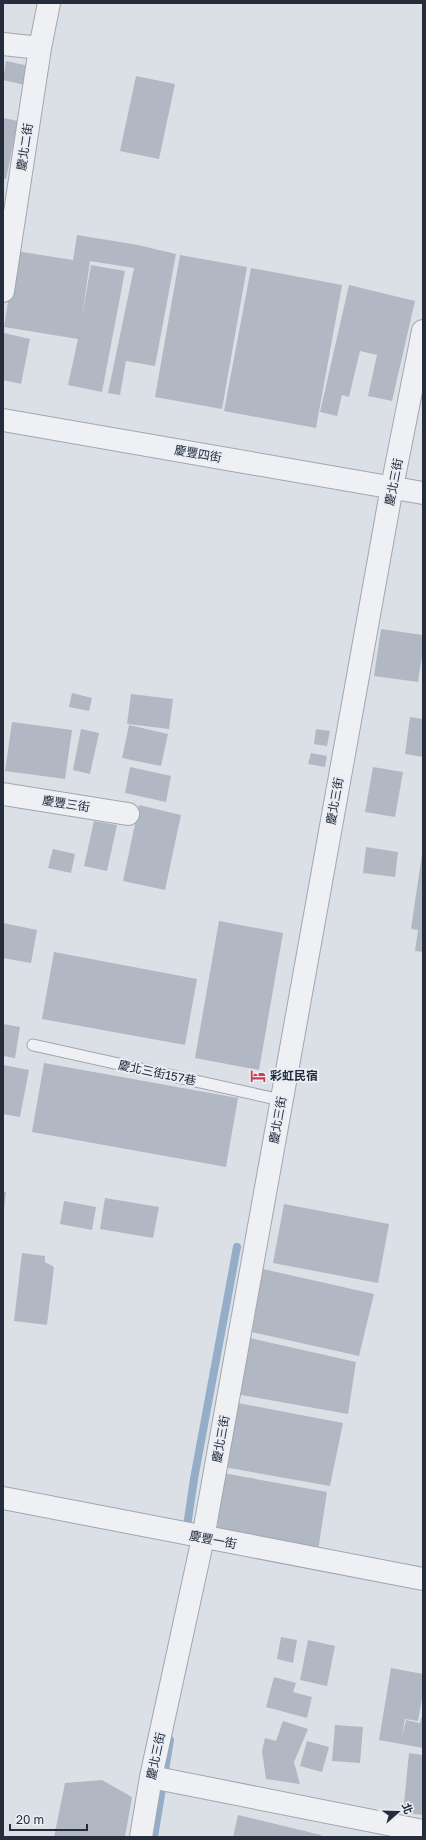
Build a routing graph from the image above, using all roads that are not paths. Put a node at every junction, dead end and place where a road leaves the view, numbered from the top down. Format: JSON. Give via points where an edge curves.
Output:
{"nodes":[{"id":1,"x":49,"y":3,"type":"edge"},
{"id":2,"x":3,"y":44,"type":"edge"},
{"id":3,"x":40,"y":48,"type":"junction"},
{"id":4,"x":3,"y":291,"type":"edge"},
{"id":5,"x":423,"y":331,"type":"edge"},
{"id":6,"x":3,"y":420,"type":"edge"},
{"id":7,"x":392,"y":487,"type":"junction"},
{"id":8,"x":423,"y":493,"type":"edge"},
{"id":9,"x":3,"y":794,"type":"edge"},
{"id":10,"x":128,"y":814,"type":"dead end"},
{"id":11,"x":33,"y":1045,"type":"dead end"},
{"id":12,"x":281,"y":1100,"type":"junction"},
{"id":13,"x":3,"y":1498,"type":"edge"},
{"id":14,"x":203,"y":1538,"type":"junction"},
{"id":15,"x":423,"y":1579,"type":"edge"},
{"id":16,"x":151,"y":1777,"type":"junction"},
{"id":17,"x":423,"y":1831,"type":"edge"},
{"id":18,"x":141,"y":1837,"type":"edge"}],
"edges":[{"from":1,"to":3,"type":"street","name":"慶北二街"},
{"from":2,"to":3,"type":"street"},
{"from":3,"to":4,"type":"street","name":"慶北二街"},
{"from":5,"to":7,"type":"street","name":"慶北三街"},
{"from":6,"to":7,"type":"street","name":"慶豐四街"},
{"from":7,"to":8,"type":"street","name":"慶豐四街"},
{"from":7,"to":12,"type":"street","name":"慶北三街"},
{"from":9,"to":10,"type":"street","name":"慶豐三街"},
{"from":11,"to":12,"type":"lane","name":"慶北三街157巷"},
{"from":12,"to":14,"type":"street","name":"慶北三街"},
{"from":13,"to":14,"type":"street","name":"慶豐一街"},
{"from":14,"to":15,"type":"street","name":"慶豐一街"},
{"from":14,"to":16,"type":"street","name":"慶北三街"},
{"from":16,"to":17,"type":"street"},
{"from":16,"to":18,"type":"street","name":"慶北三街"}]}
